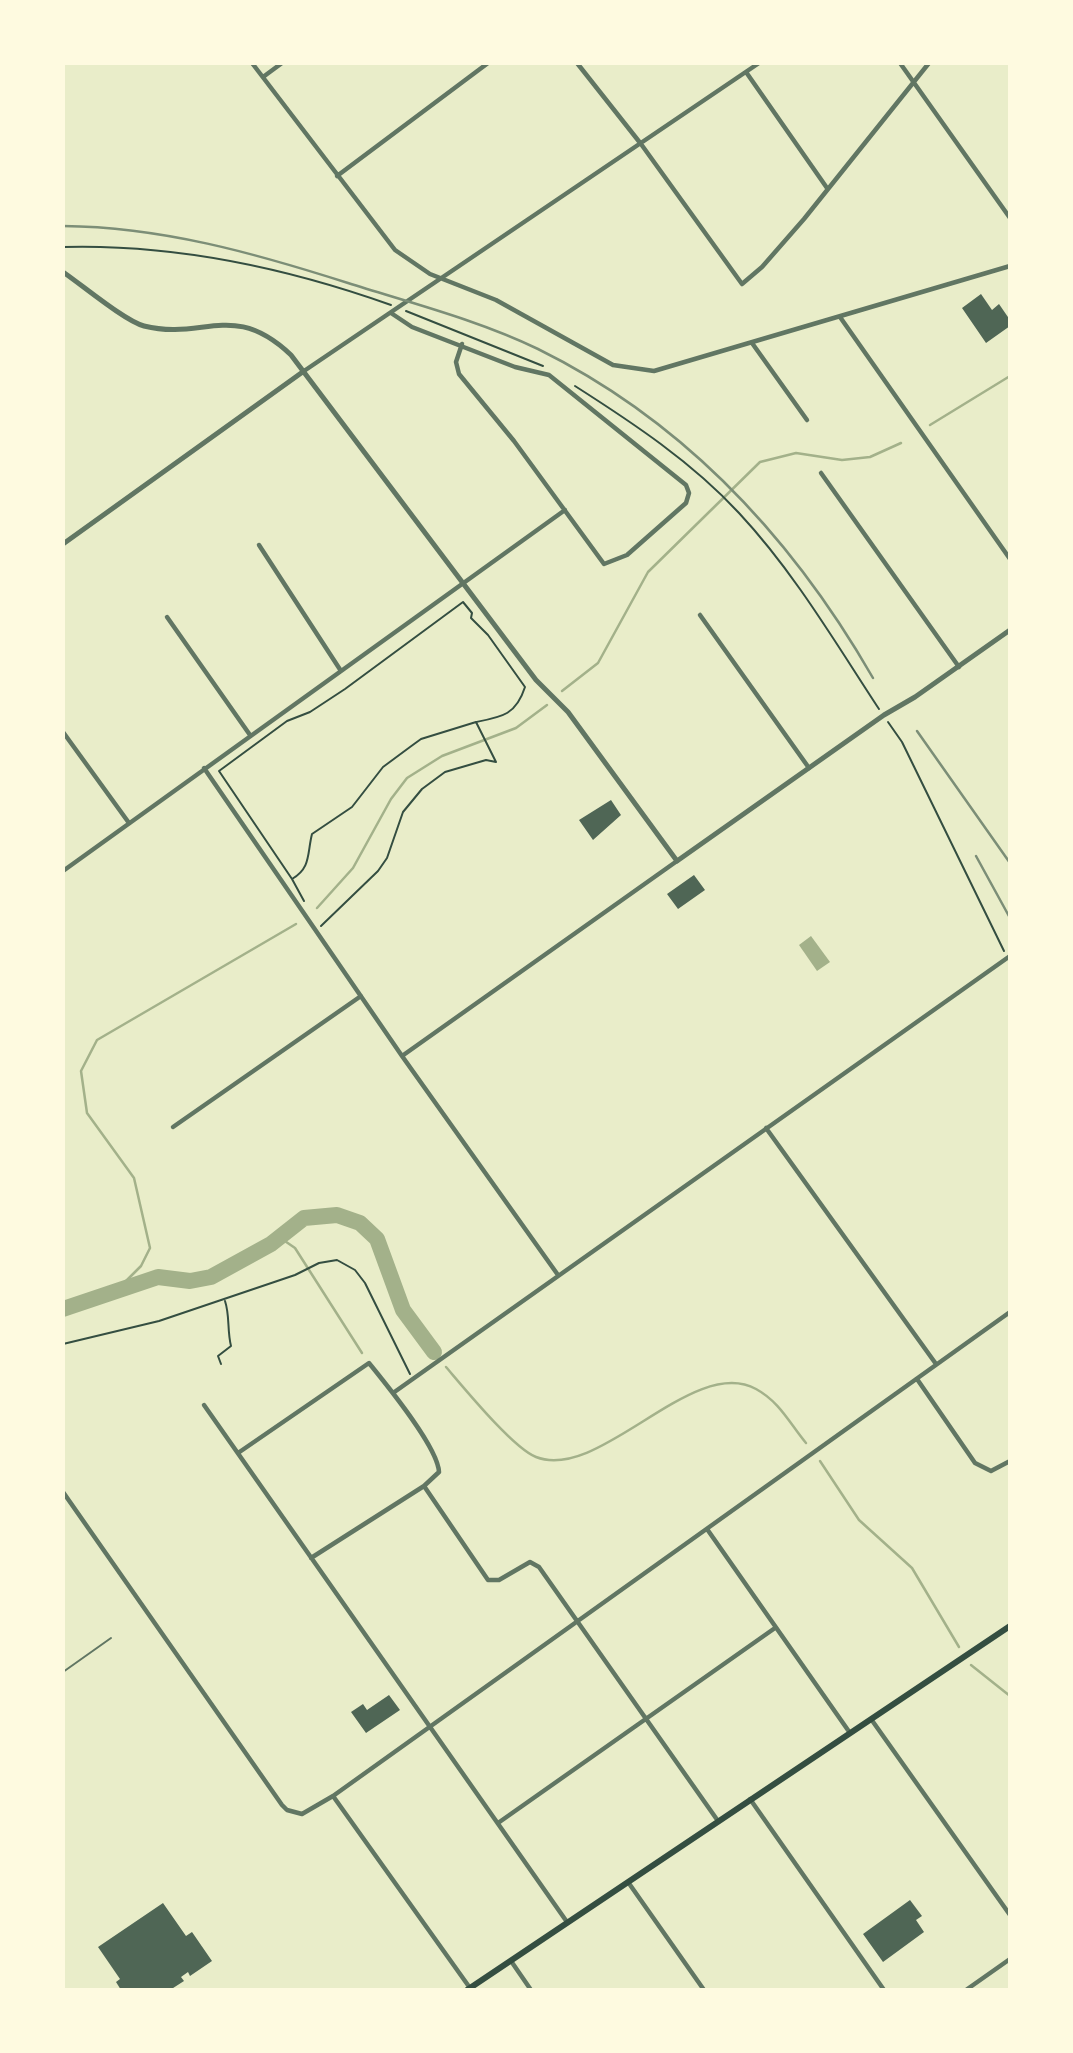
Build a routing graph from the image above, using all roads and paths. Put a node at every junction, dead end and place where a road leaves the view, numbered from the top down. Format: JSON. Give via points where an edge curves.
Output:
{"nodes":[{"id":1,"x":253,"y":63,"type":"edge"},
{"id":2,"x":282,"y":63,"type":"edge"},
{"id":3,"x":488,"y":63,"type":"edge"},
{"id":4,"x":577,"y":63,"type":"edge"},
{"id":5,"x":759,"y":63,"type":"edge"},
{"id":6,"x":900,"y":63,"type":"edge"},
{"id":7,"x":929,"y":63,"type":"edge"},
{"id":8,"x":746,"y":72,"type":"junction"},
{"id":9,"x":263,"y":77,"type":"junction"},
{"id":10,"x":913,"y":82,"type":"junction"},
{"id":11,"x":640,"y":144,"type":"junction"},
{"id":12,"x":337,"y":176,"type":"junction"},
{"id":13,"x":827,"y":188,"type":"junction"},
{"id":14,"x":1010,"y":218,"type":"edge"},
{"id":15,"x":63,"y":247,"type":"edge"},
{"id":16,"x":1010,"y":266,"type":"edge"},
{"id":17,"x":63,"y":272,"type":"edge"},
{"id":18,"x":443,"y":278,"type":"junction"},
{"id":19,"x":389,"y":304,"type":"dead end"},
{"id":20,"x":391,"y":313,"type":"junction"},
{"id":21,"x":840,"y":317,"type":"junction"},
{"id":22,"x":752,"y":343,"type":"junction"},
{"id":23,"x":462,"y":344,"type":"junction"},
{"id":24,"x":304,"y":371,"type":"junction"},
{"id":25,"x":807,"y":420,"type":"dead end"},
{"id":26,"x":821,"y":473,"type":"dead end"},
{"id":27,"x":706,"y":481,"type":"dead end"},
{"id":28,"x":565,"y":510,"type":"junction"},
{"id":29,"x":63,"y":544,"type":"edge"},
{"id":30,"x":259,"y":545,"type":"dead end"},
{"id":31,"x":1010,"y":559,"type":"edge"},
{"id":32,"x":462,"y":583,"type":"junction"},
{"id":33,"x":700,"y":615,"type":"dead end"},
{"id":34,"x":167,"y":617,"type":"dead end"},
{"id":35,"x":1010,"y":631,"type":"edge"},
{"id":36,"x":959,"y":667,"type":"junction"},
{"id":37,"x":341,"y":670,"type":"junction"},
{"id":38,"x":884,"y":715,"type":"junction"},
{"id":39,"x":476,"y":722,"type":"junction"},
{"id":40,"x":63,"y":732,"type":"edge"},
{"id":41,"x":250,"y":735,"type":"junction"},
{"id":42,"x":204,"y":768,"type":"junction"},
{"id":43,"x":808,"y":768,"type":"junction"},
{"id":44,"x":129,"y":823,"type":"junction"},
{"id":45,"x":677,"y":861,"type":"junction"},
{"id":46,"x":63,"y":871,"type":"edge"},
{"id":47,"x":292,"y":879,"type":"junction"},
{"id":48,"x":306,"y":903,"type":"dead end"},
{"id":49,"x":322,"y":927,"type":"dead end"},
{"id":50,"x":1009,"y":958,"type":"edge"},
{"id":51,"x":361,"y":996,"type":"junction"},
{"id":52,"x":402,"y":1056,"type":"junction"},
{"id":53,"x":173,"y":1127,"type":"dead end"},
{"id":54,"x":766,"y":1128,"type":"junction"},
{"id":55,"x":558,"y":1275,"type":"junction"},
{"id":56,"x":225,"y":1300,"type":"junction"},
{"id":57,"x":1010,"y":1312,"type":"edge"},
{"id":58,"x":63,"y":1344,"type":"edge"},
{"id":59,"x":221,"y":1364,"type":"dead end"},
{"id":60,"x":936,"y":1364,"type":"junction"},
{"id":61,"x":413,"y":1378,"type":"junction"},
{"id":62,"x":916,"y":1379,"type":"junction"},
{"id":63,"x":393,"y":1392,"type":"junction"},
{"id":64,"x":204,"y":1405,"type":"dead end"},
{"id":65,"x":238,"y":1454,"type":"junction"},
{"id":66,"x":1010,"y":1461,"type":"edge"},
{"id":67,"x":425,"y":1486,"type":"junction"},
{"id":68,"x":63,"y":1492,"type":"edge"},
{"id":69,"x":707,"y":1529,"type":"junction"},
{"id":70,"x":311,"y":1558,"type":"junction"},
{"id":71,"x":578,"y":1622,"type":"junction"},
{"id":72,"x":1010,"y":1626,"type":"edge"},
{"id":73,"x":775,"y":1628,"type":"junction"},
{"id":74,"x":111,"y":1638,"type":"dead end"},
{"id":75,"x":63,"y":1672,"type":"edge"},
{"id":76,"x":871,"y":1719,"type":"junction"},
{"id":77,"x":647,"y":1720,"type":"junction"},
{"id":78,"x":430,"y":1727,"type":"junction"},
{"id":79,"x":850,"y":1733,"type":"junction"},
{"id":80,"x":333,"y":1796,"type":"junction"},
{"id":81,"x":750,"y":1799,"type":"junction"},
{"id":82,"x":718,"y":1821,"type":"junction"},
{"id":83,"x":498,"y":1823,"type":"junction"},
{"id":84,"x":628,"y":1882,"type":"junction"},
{"id":85,"x":1010,"y":1914,"type":"edge"},
{"id":86,"x":568,"y":1923,"type":"junction"},
{"id":87,"x":1010,"y":1959,"type":"edge"},
{"id":88,"x":511,"y":1961,"type":"junction"},
{"id":89,"x":468,"y":1989,"type":"edge"},
{"id":90,"x":531,"y":1990,"type":"edge"},
{"id":91,"x":704,"y":1990,"type":"edge"},
{"id":92,"x":884,"y":1990,"type":"edge"},
{"id":93,"x":966,"y":1990,"type":"edge"}],
"edges":[{"from":1,"to":9,"type":"street"},
{"from":2,"to":9,"type":"street"},
{"from":3,"to":12,"type":"street"},
{"from":4,"to":11,"type":"street"},
{"from":5,"to":8,"type":"street"},
{"from":6,"to":10,"type":"street"},
{"from":7,"to":10,"type":"street"},
{"from":8,"to":11,"type":"street"},
{"from":8,"to":13,"type":"street"},
{"from":9,"to":12,"type":"street"},
{"from":10,"to":13,"type":"street"},
{"from":10,"to":14,"type":"street"},
{"from":11,"to":13,"type":"street","via":[[742,284],[762,267]]},
{"from":11,"to":18,"type":"street"},
{"from":12,"to":18,"type":"street","via":[[395,250]]},
{"from":15,"to":19,"type":"path","via":[[142,248],[217,260],[303,277]]},
{"from":16,"to":21,"type":"street"},
{"from":17,"to":24,"type":"street","via":[[140,325],[167,330],[230,324],[257,331],[276,341]]},
{"from":18,"to":20,"type":"street"},
{"from":18,"to":22,"type":"street","via":[[496,300],[613,365],[633,370],[654,371]]},
{"from":20,"to":23,"type":"street","via":[[412,327]]},
{"from":20,"to":24,"type":"street"},
{"from":21,"to":22,"type":"street"},
{"from":21,"to":31,"type":"street"},
{"from":22,"to":25,"type":"street"},
{"from":23,"to":28,"type":"street","via":[[456,362],[459,374]]},
{"from":23,"to":28,"type":"street","via":[[515,367],[549,375],[686,485],[690,493],[686,503],[650,536],[620,559],[604,564]]},
{"from":24,"to":29,"type":"street"},
{"from":24,"to":32,"type":"street"},
{"from":26,"to":36,"type":"street"},
{"from":27,"to":38,"type":"path","via":[[740,514],[825,624]]},
{"from":28,"to":32,"type":"street"},
{"from":30,"to":37,"type":"street"},
{"from":32,"to":37,"type":"street"},
{"from":32,"to":45,"type":"street","via":[[536,680],[568,712]]},
{"from":33,"to":43,"type":"street"},
{"from":34,"to":41,"type":"street"},
{"from":35,"to":36,"type":"street"},
{"from":36,"to":38,"type":"street"},
{"from":37,"to":41,"type":"street"},
{"from":38,"to":43,"type":"street"},
{"from":38,"to":50,"type":"path"},
{"from":39,"to":47,"type":"path","via":[[421,739],[383,767],[352,807],[312,834],[308,863],[303,873]]},
{"from":39,"to":47,"type":"path","via":[[510,712],[523,698],[525,687],[463,602],[345,689],[287,721],[219,771]]},
{"from":39,"to":49,"type":"path","via":[[496,762],[486,760],[445,772],[417,794],[403,812],[378,871]]},
{"from":40,"to":44,"type":"street"},
{"from":41,"to":42,"type":"street"},
{"from":42,"to":44,"type":"street"},
{"from":42,"to":51,"type":"street"},
{"from":43,"to":45,"type":"street"},
{"from":44,"to":46,"type":"street"},
{"from":45,"to":52,"type":"street"},
{"from":47,"to":48,"type":"path"},
{"from":50,"to":54,"type":"street"},
{"from":51,"to":52,"type":"street"},
{"from":51,"to":53,"type":"street"},
{"from":52,"to":55,"type":"street"},
{"from":54,"to":55,"type":"street"},
{"from":54,"to":60,"type":"street"},
{"from":55,"to":61,"type":"street"},
{"from":56,"to":58,"type":"path"},
{"from":56,"to":59,"type":"path","via":[[231,1346],[218,1356]]},
{"from":56,"to":61,"type":"path","via":[[337,1260],[355,1270],[365,1283]]},
{"from":57,"to":60,"type":"street"},
{"from":60,"to":62,"type":"street"},
{"from":61,"to":63,"type":"street"},
{"from":62,"to":66,"type":"street","via":[[981,1467],[991,1471]]},
{"from":62,"to":69,"type":"street"},
{"from":63,"to":65,"type":"street","via":[[369,1363]]},
{"from":63,"to":67,"type":"street","via":[[438,1463],[439,1472]]},
{"from":64,"to":65,"type":"street"},
{"from":65,"to":70,"type":"street"},
{"from":67,"to":70,"type":"street"},
{"from":67,"to":71,"type":"street","via":[[488,1580],[499,1580],[530,1562],[539,1567]]},
{"from":68,"to":80,"type":"street","via":[[282,1805],[302,1814]]},
{"from":69,"to":71,"type":"street"},
{"from":69,"to":73,"type":"street"},
{"from":70,"to":78,"type":"street"},
{"from":71,"to":77,"type":"street"},
{"from":71,"to":78,"type":"street"},
{"from":72,"to":76,"type":"main road"},
{"from":73,"to":77,"type":"street"},
{"from":73,"to":79,"type":"street"},
{"from":74,"to":75,"type":"lane"},
{"from":76,"to":79,"type":"main road"},
{"from":76,"to":85,"type":"street"},
{"from":77,"to":82,"type":"street"},
{"from":77,"to":83,"type":"street"},
{"from":78,"to":80,"type":"street"},
{"from":78,"to":83,"type":"street"},
{"from":79,"to":81,"type":"main road"},
{"from":80,"to":89,"type":"street"},
{"from":81,"to":82,"type":"main road"},
{"from":81,"to":92,"type":"street"},
{"from":82,"to":84,"type":"main road"},
{"from":83,"to":86,"type":"street"},
{"from":84,"to":86,"type":"main road"},
{"from":84,"to":91,"type":"street"},
{"from":86,"to":88,"type":"main road"},
{"from":87,"to":93,"type":"street"},
{"from":88,"to":89,"type":"main road"},
{"from":88,"to":90,"type":"street"}]}
